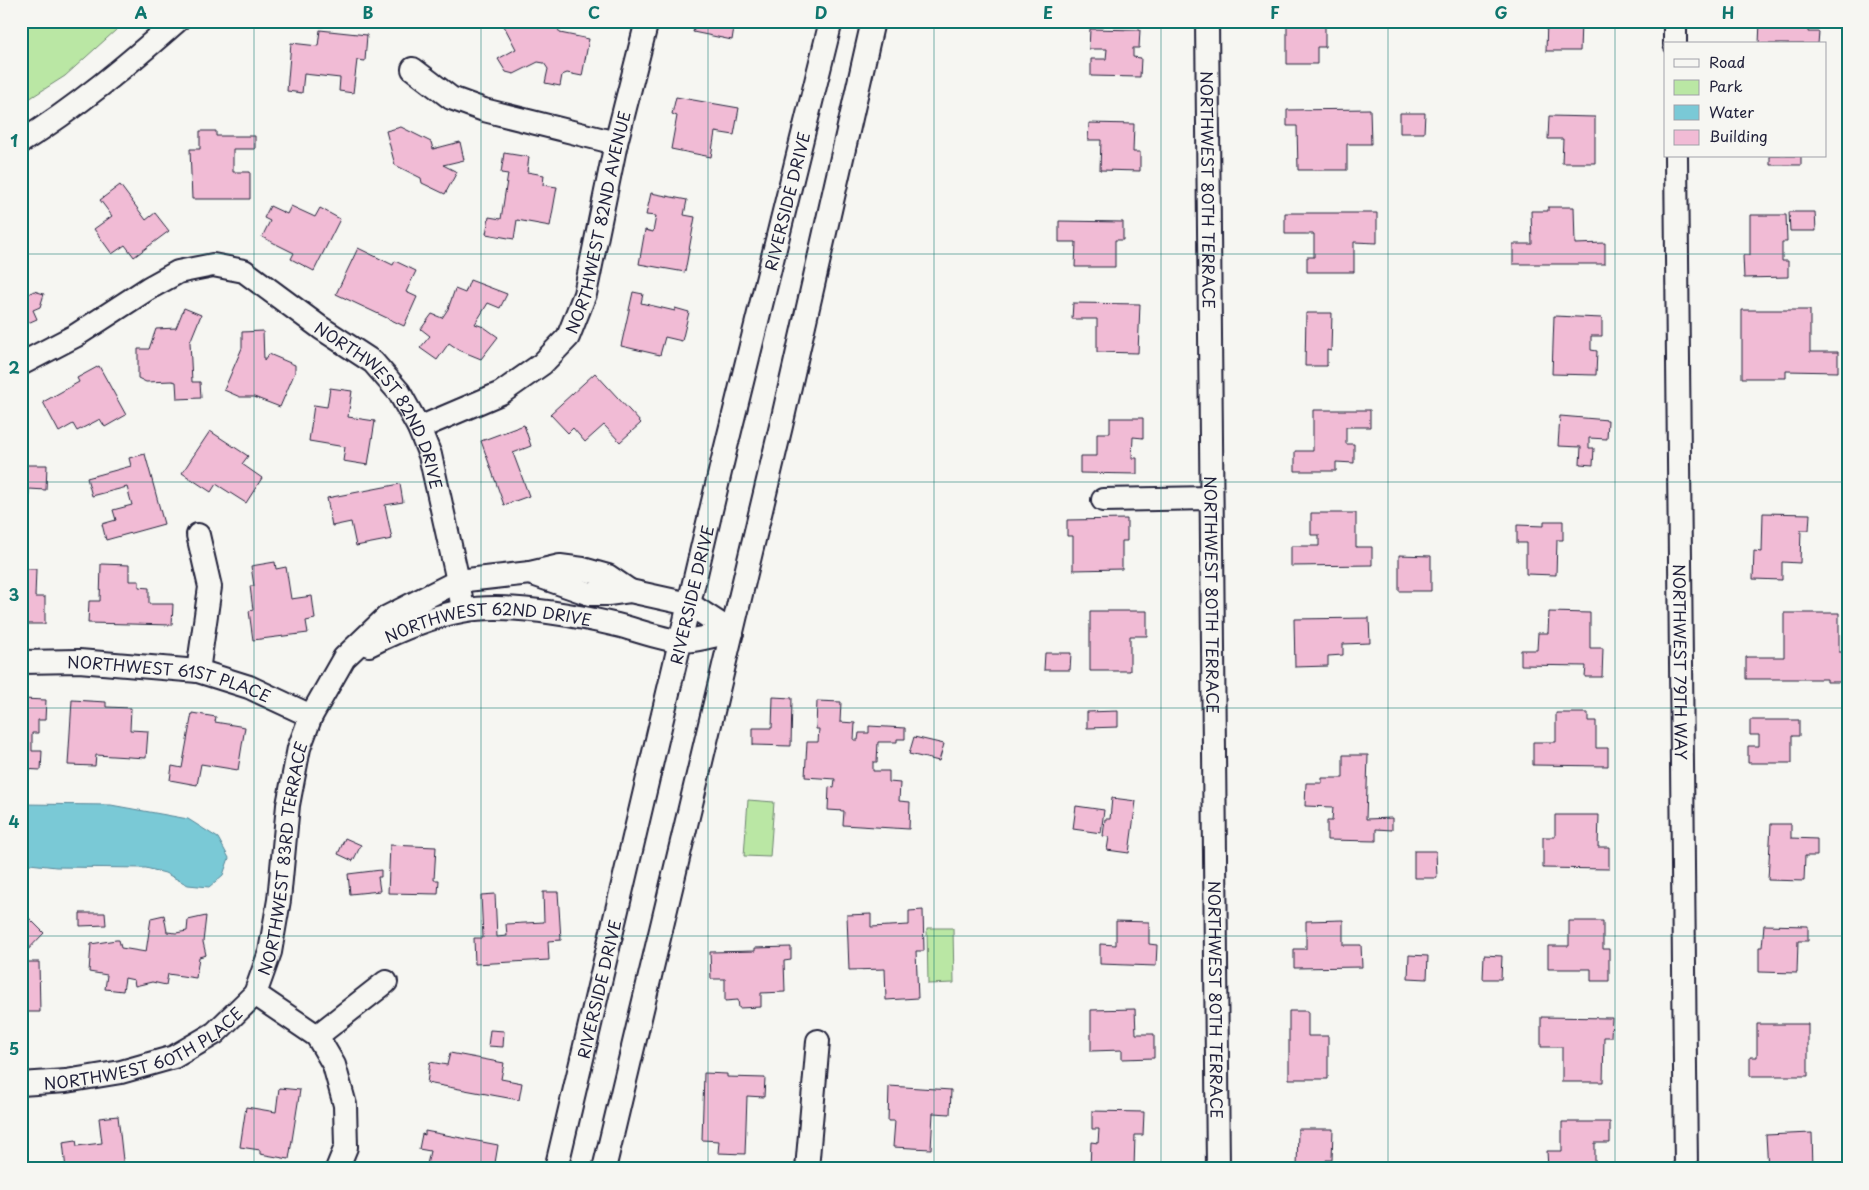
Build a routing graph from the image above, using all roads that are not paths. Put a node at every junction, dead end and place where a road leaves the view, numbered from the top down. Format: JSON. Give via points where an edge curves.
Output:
{"nodes":[{"id":1,"x":177,"y":21,"type":"edge"},
{"id":2,"x":647,"y":21,"type":"edge"},
{"id":3,"x":831,"y":21,"type":"edge"},
{"id":4,"x":873,"y":21,"type":"edge"},
{"id":5,"x":1207,"y":21,"type":"edge"},
{"id":6,"x":1675,"y":21,"type":"edge"},
{"id":7,"x":1676,"y":42,"type":"edge"},
{"id":8,"x":413,"y":69,"type":"dead end"},
{"id":9,"x":21,"y":142,"type":"edge"},
{"id":10,"x":616,"y":143,"type":"junction"},
{"id":11,"x":1676,"y":158,"type":"edge"},
{"id":12,"x":21,"y":364,"type":"edge"},
{"id":13,"x":419,"y":428,"type":"junction"},
{"id":14,"x":1211,"y":498,"type":"junction"},
{"id":15,"x":1103,"y":500,"type":"dead end"},
{"id":16,"x":198,"y":535,"type":"dead end"},
{"id":17,"x":530,"y":573,"type":"junction"},
{"id":18,"x":458,"y":581,"type":"junction"},
{"id":19,"x":560,"y":584,"type":"junction"},
{"id":20,"x":630,"y":592,"type":"junction"},
{"id":21,"x":689,"y":604,"type":"junction"},
{"id":22,"x":463,"y":610,"type":"junction"},
{"id":23,"x":554,"y":614,"type":"junction"},
{"id":24,"x":732,"y":632,"type":"junction"},
{"id":25,"x":680,"y":641,"type":"junction"},
{"id":26,"x":344,"y":658,"type":"junction"},
{"id":27,"x":21,"y":662,"type":"edge"},
{"id":28,"x":198,"y":672,"type":"junction"},
{"id":29,"x":311,"y":716,"type":"junction"},
{"id":30,"x":386,"y":982,"type":"dead end"},
{"id":31,"x":255,"y":994,"type":"junction"},
{"id":32,"x":316,"y":1036,"type":"junction"},
{"id":33,"x":818,"y":1041,"type":"dead end"},
{"id":34,"x":21,"y":1084,"type":"edge"},
{"id":35,"x":337,"y":1169,"type":"edge"},
{"id":36,"x":556,"y":1169,"type":"edge"},
{"id":37,"x":604,"y":1169,"type":"edge"},
{"id":38,"x":806,"y":1169,"type":"edge"},
{"id":39,"x":1218,"y":1169,"type":"edge"},
{"id":40,"x":1686,"y":1169,"type":"edge"}],
"edges":[{"from":1,"to":9,"type":"street","via":[[97,89]]},
{"from":2,"to":10,"type":"street","name":"NORTHWEST 82ND AVENUE"},
{"from":3,"to":21,"type":"street","name":"RIVERSIDE DRIVE"},
{"from":4,"to":24,"type":"street"},
{"from":5,"to":14,"type":"street","name":"NORTHWEST 80TH TERRACE"},
{"from":6,"to":7,"type":"street"},
{"from":8,"to":10,"type":"street","via":[[451,98],[484,110]]},
{"from":10,"to":13,"type":"street","name":"NORTHWEST 82ND AVENUE","via":[[585,294],[568,338],[542,364],[501,394]]},
{"from":11,"to":40,"type":"street","name":"NORTHWEST 79TH WAY"},
{"from":12,"to":13,"type":"street","name":"NORTHWEST 82ND DRIVE","via":[[76,336],[178,272],[213,266],[244,271],[373,362],[399,392]]},
{"from":13,"to":18,"type":"street","name":"NORTHWEST 82ND DRIVE","via":[[430,455]]},
{"from":14,"to":15,"type":"street"},
{"from":14,"to":39,"type":"street","name":"NORTHWEST 80TH TERRACE"},
{"from":16,"to":28,"type":"street","via":[[210,587]]},
{"from":17,"to":18,"type":"street","name":"NORTHWEST 62ND DRIVE"},
{"from":17,"to":19,"type":"street","name":"NORTHWEST 62ND DRIVE"},
{"from":17,"to":20,"type":"street","name":"NORTHWEST 62ND DRIVE","via":[[560,566],[583,569],[608,576]]},
{"from":18,"to":22,"type":"street","name":"NORTHWEST 82ND DRIVE"},
{"from":18,"to":26,"type":"street","name":"NORTHWEST 62ND DRIVE","via":[[388,617]]},
{"from":19,"to":20,"type":"street","name":"NORTHWEST 62ND DRIVE","via":[[590,594]]},
{"from":19,"to":23,"type":"street"},
{"from":20,"to":21,"type":"street","name":"NORTHWEST 62ND DRIVE"},
{"from":21,"to":24,"type":"street","name":"NORTHWEST 62ND DRIVE"},
{"from":21,"to":25,"type":"street","name":"RIVERSIDE DRIVE"},
{"from":22,"to":23,"type":"street","name":"NORTHWEST 62ND DRIVE","via":[[495,608]]},
{"from":22,"to":26,"type":"street","name":"NORTHWEST 62ND DRIVE","via":[[399,629]]},
{"from":23,"to":25,"type":"street","name":"NORTHWEST 62ND DRIVE"},
{"from":24,"to":25,"type":"street","name":"NORTHWEST 62ND DRIVE"},
{"from":24,"to":37,"type":"street"},
{"from":25,"to":36,"type":"street","name":"RIVERSIDE DRIVE"},
{"from":26,"to":29,"type":"street","name":"NORTHWEST 83RD TERRACE"},
{"from":27,"to":28,"type":"street","name":"NORTHWEST 61ST PLACE","via":[[79,661]]},
{"from":28,"to":29,"type":"street","name":"NORTHWEST 61ST PLACE","via":[[249,688]]},
{"from":29,"to":31,"type":"street","name":"NORTHWEST 83RD TERRACE","via":[[299,748],[288,805],[279,900],[270,952]]},
{"from":30,"to":32,"type":"street"},
{"from":31,"to":32,"type":"street","name":"NORTHWEST 83RD TERRACE"},
{"from":31,"to":34,"type":"street","name":"NORTHWEST 60TH PLACE","via":[[215,1033],[174,1057],[121,1072]]},
{"from":32,"to":35,"type":"street","name":"NORTHWEST 83RD TERRACE","via":[[334,1065],[345,1105],[346,1147]]},
{"from":33,"to":38,"type":"street"}]}
